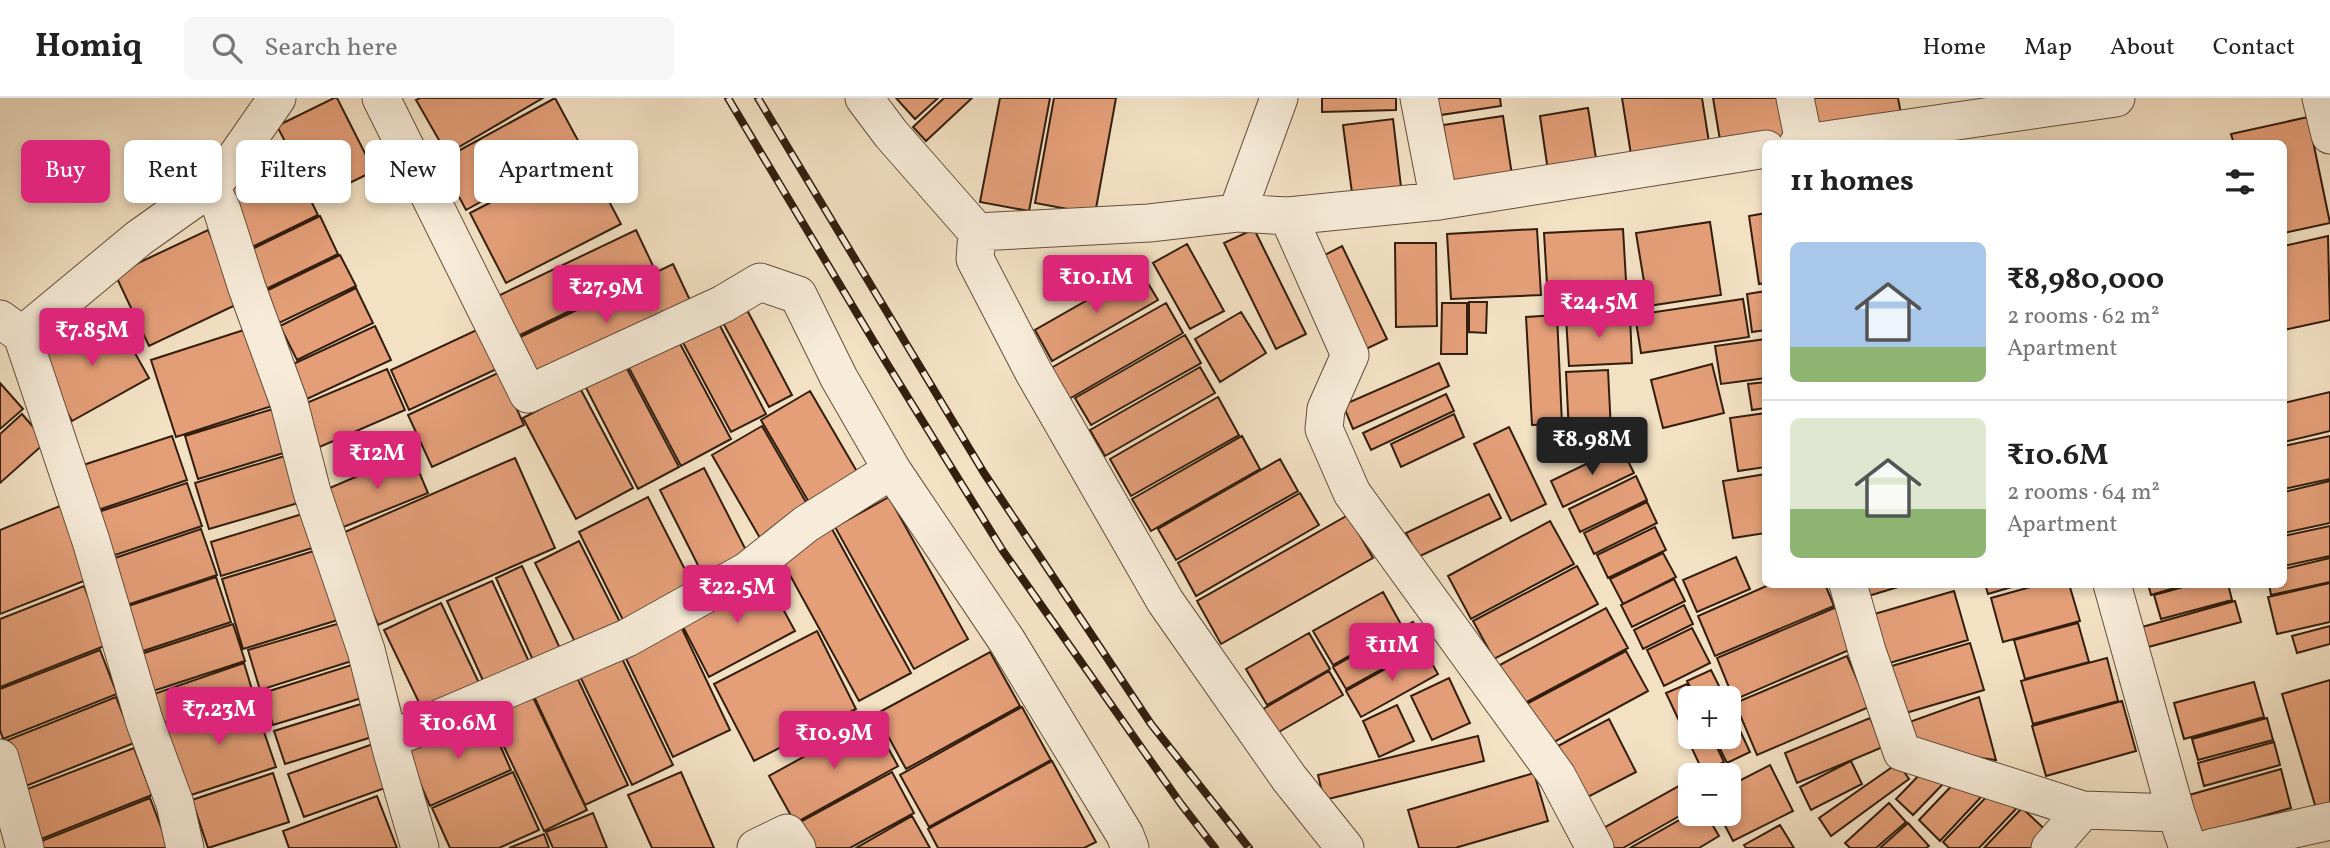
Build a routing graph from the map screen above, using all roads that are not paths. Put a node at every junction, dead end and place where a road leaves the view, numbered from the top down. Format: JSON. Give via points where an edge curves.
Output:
{"nodes":[{"id":1,"x":277,"y":98,"type":"edge"},
{"id":2,"x":381,"y":98,"type":"edge"},
{"id":3,"x":864,"y":98,"type":"edge"},
{"id":4,"x":1279,"y":98,"type":"edge"},
{"id":5,"x":1419,"y":98,"type":"edge"},
{"id":6,"x":1795,"y":98,"type":"edge"},
{"id":7,"x":2320,"y":98,"type":"edge"},
{"id":8,"x":2105,"y":99,"type":"edge"},
{"id":9,"x":2013,"y":128,"type":"edge"},
{"id":10,"x":2330,"y":135,"type":"edge"},
{"id":11,"x":1811,"y":140,"type":"edge"},
{"id":12,"x":1841,"y":140,"type":"edge"},
{"id":13,"x":1762,"y":150,"type":"edge"},
{"id":14,"x":222,"y":174,"type":"edge"},
{"id":15,"x":1438,"y":201,"type":"junction"},
{"id":16,"x":188,"y":203,"type":"edge"},
{"id":17,"x":219,"y":203,"type":"edge"},
{"id":18,"x":1237,"y":213,"type":"junction"},
{"id":19,"x":1288,"y":216,"type":"junction"},
{"id":20,"x":977,"y":232,"type":"junction"},
{"id":21,"x":11,"y":327,"type":"edge"},
{"id":22,"x":892,"y":470,"type":"junction"},
{"id":23,"x":1848,"y":588,"type":"edge"},
{"id":24,"x":2113,"y":588,"type":"edge"},
{"id":25,"x":389,"y":740,"type":"junction"},
{"id":26,"x":0,"y":758,"type":"edge"},
{"id":27,"x":2083,"y":810,"type":"junction"},
{"id":28,"x":2176,"y":813,"type":"junction"},
{"id":29,"x":2330,"y":821,"type":"edge"},
{"id":30,"x":1119,"y":844,"type":"edge"},
{"id":31,"x":25,"y":848,"type":"edge"},
{"id":32,"x":185,"y":848,"type":"edge"},
{"id":33,"x":420,"y":848,"type":"edge"},
{"id":34,"x":757,"y":848,"type":"edge"},
{"id":35,"x":797,"y":848,"type":"edge"},
{"id":36,"x":1345,"y":848,"type":"edge"},
{"id":37,"x":1595,"y":848,"type":"edge"},
{"id":38,"x":2050,"y":848,"type":"edge"},
{"id":39,"x":2188,"y":848,"type":"edge"},
{"id":40,"x":2210,"y":848,"type":"edge"}],
"edges":[{"from":1,"to":14,"type":"street"},
{"from":2,"to":22,"type":"street","via":[[528,394],[761,282],[798,295]]},
{"from":3,"to":20,"type":"street"},
{"from":4,"to":18,"type":"street"},
{"from":5,"to":15,"type":"street"},
{"from":6,"to":11,"type":"street"},
{"from":7,"to":10,"type":"street"},
{"from":8,"to":9,"type":"street"},
{"from":9,"to":12,"type":"street"},
{"from":13,"to":15,"type":"street"},
{"from":15,"to":19,"type":"street"},
{"from":16,"to":21,"type":"street"},
{"from":17,"to":25,"type":"street","via":[[289,403],[312,492],[366,650]]},
{"from":18,"to":19,"type":"street"},
{"from":18,"to":20,"type":"street","via":[[1149,223]]},
{"from":19,"to":37,"type":"street","via":[[1350,355],[1326,409],[1324,429],[1352,493],[1557,776]]},
{"from":20,"to":36,"type":"street","via":[[975,259],[1033,371],[1165,601],[1289,778]]},
{"from":21,"to":32,"type":"street","via":[[91,541],[144,720],[176,804]]},
{"from":22,"to":25,"type":"street","via":[[806,524],[747,571],[627,638]]},
{"from":22,"to":30,"type":"street","via":[[1007,641]]},
{"from":23,"to":27,"type":"street","via":[[1902,752]]},
{"from":24,"to":28,"type":"street"},
{"from":25,"to":33,"type":"street"},
{"from":26,"to":31,"type":"street"},
{"from":27,"to":28,"type":"street"},
{"from":27,"to":38,"type":"street"},
{"from":28,"to":39,"type":"street"},
{"from":29,"to":40,"type":"street"},
{"from":34,"to":35,"type":"street","via":[[787,833]]}]}
